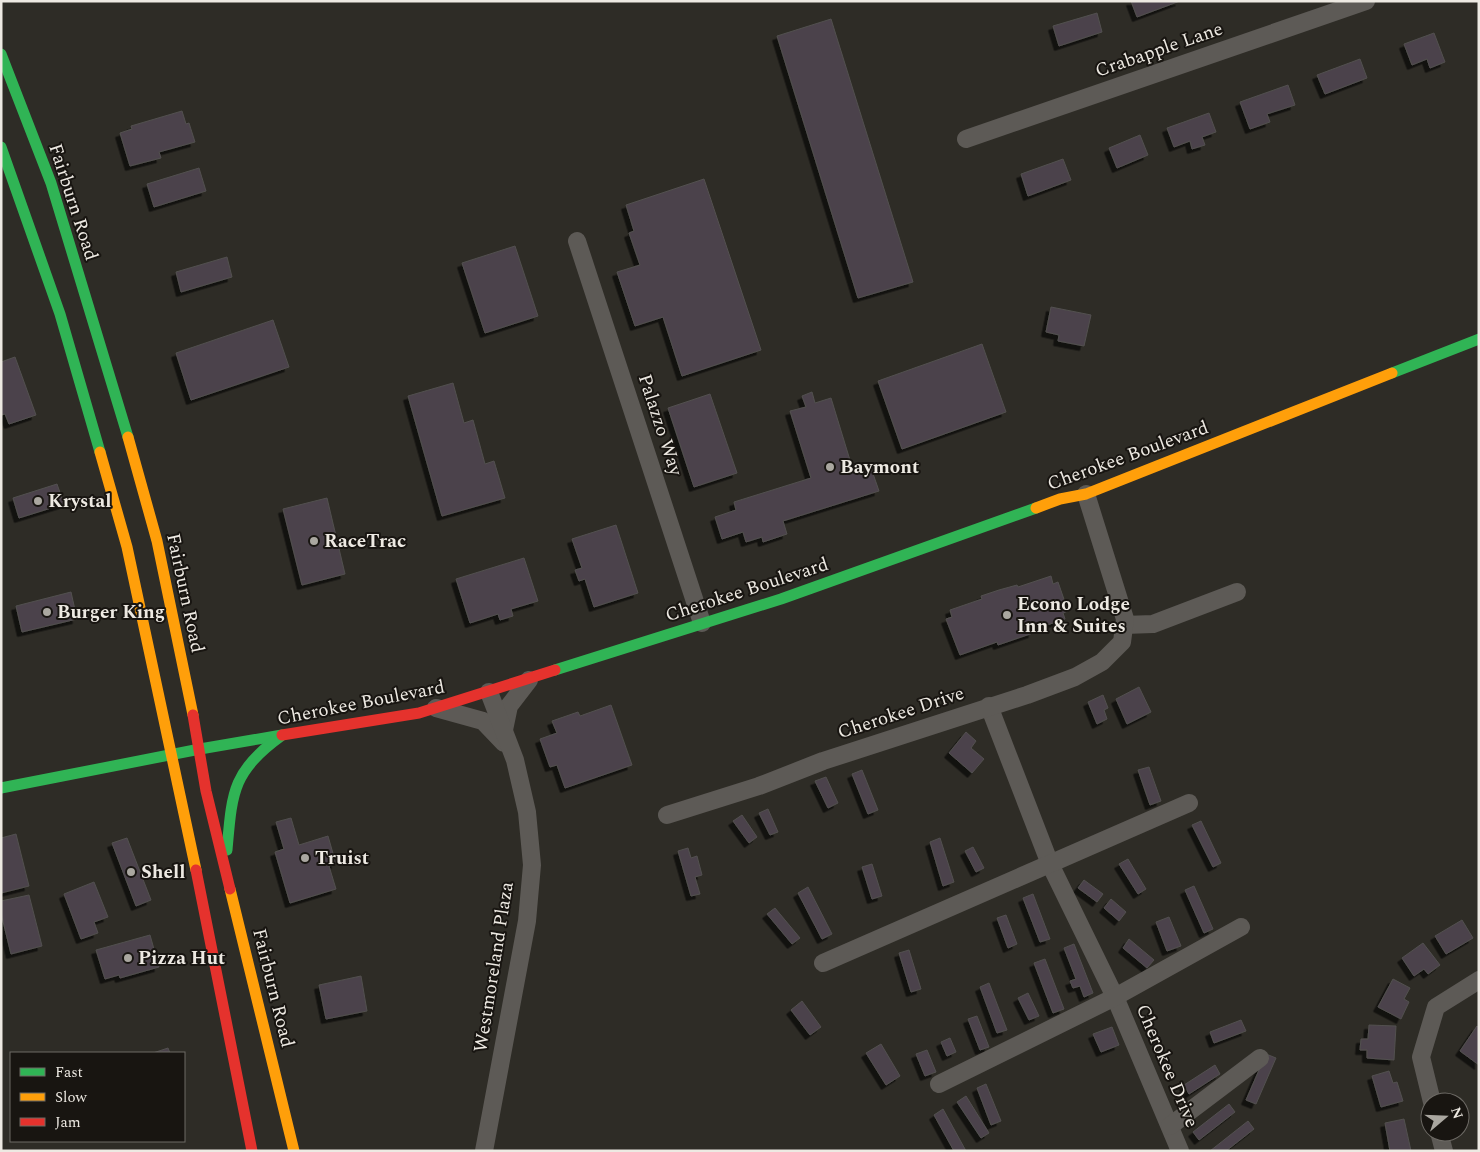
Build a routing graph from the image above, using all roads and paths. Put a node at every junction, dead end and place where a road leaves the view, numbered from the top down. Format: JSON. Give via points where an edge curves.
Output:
{"nodes":[{"id":1,"x":1366,"y":1,"type":"edge"},
{"id":2,"x":1,"y":54,"type":"edge"},
{"id":3,"x":966,"y":138,"type":"dead end"},
{"id":4,"x":1,"y":147,"type":"edge"},
{"id":5,"x":577,"y":241,"type":"dead end"},
{"id":6,"x":1479,"y":339,"type":"edge"},
{"id":7,"x":1086,"y":494,"type":"junction"},
{"id":8,"x":1237,"y":592,"type":"dead end"},
{"id":9,"x":702,"y":623,"type":"junction"},
{"id":10,"x":1124,"y":624,"type":"junction"},
{"id":11,"x":529,"y":680,"type":"junction"},
{"id":12,"x":489,"y":692,"type":"junction"},
{"id":13,"x":990,"y":706,"type":"junction"},
{"id":14,"x":436,"y":708,"type":"junction"},
{"id":15,"x":504,"y":730,"type":"junction"},
{"id":16,"x":281,"y":736,"type":"junction"},
{"id":17,"x":200,"y":749,"type":"junction"},
{"id":18,"x":171,"y":755,"type":"junction"},
{"id":19,"x":515,"y":760,"type":"junction"},
{"id":20,"x":1,"y":788,"type":"edge"},
{"id":21,"x":1188,"y":803,"type":"dead end"},
{"id":22,"x":667,"y":815,"type":"dead end"},
{"id":23,"x":1050,"y":864,"type":"junction"},
{"id":24,"x":225,"y":868,"type":"junction"},
{"id":25,"x":1241,"y":927,"type":"dead end"},
{"id":26,"x":823,"y":963,"type":"dead end"},
{"id":27,"x":1479,"y":980,"type":"edge"},
{"id":28,"x":1115,"y":997,"type":"junction"},
{"id":29,"x":1260,"y":1058,"type":"dead end"},
{"id":30,"x":939,"y":1084,"type":"dead end"},
{"id":31,"x":1430,"y":1092,"type":"edge"},
{"id":32,"x":1170,"y":1126,"type":"junction"},
{"id":33,"x":252,"y":1151,"type":"edge"},
{"id":34,"x":294,"y":1151,"type":"edge"},
{"id":35,"x":484,"y":1151,"type":"edge"},
{"id":36,"x":1180,"y":1151,"type":"edge"}],
"edges":[{"from":1,"to":3,"type":"street","name":"Crabapple Lane"},
{"from":2,"to":17,"type":"main road","name":"Fairburn Road","via":[[51,183],[108,367],[155,532]]},
{"from":4,"to":18,"type":"main road","via":[[60,314],[101,450],[127,547]]},
{"from":5,"to":9,"type":"street","name":"Palazzo Way"},
{"from":6,"to":7,"type":"main road","name":"Cherokee Boulevard"},
{"from":7,"to":9,"type":"main road","name":"Cherokee Boulevard","via":[[1060,499],[781,599]]},
{"from":7,"to":10,"type":"street","name":"Cherokee Drive"},
{"from":8,"to":10,"type":"street","via":[[1153,624]]},
{"from":9,"to":11,"type":"main road","name":"Cherokee Boulevard"},
{"from":10,"to":13,"type":"street","name":"Cherokee Drive","via":[[1122,642],[1102,662],[1058,683]]},
{"from":11,"to":12,"type":"main road","name":"Cherokee Boulevard"},
{"from":11,"to":15,"type":"street","via":[[509,706]]},
{"from":12,"to":14,"type":"main road","name":"Cherokee Boulevard"},
{"from":12,"to":15,"type":"street","name":"Westmoreland Plaza"},
{"from":13,"to":22,"type":"street","name":"Cherokee Drive"},
{"from":13,"to":23,"type":"street","name":"Cherokee Drive"},
{"from":14,"to":16,"type":"main road","name":"Cherokee Boulevard"},
{"from":14,"to":19,"type":"street","name":"Westmoreland Plaza","via":[[483,721],[500,736]]},
{"from":15,"to":19,"type":"street","name":"Westmoreland Plaza"},
{"from":16,"to":17,"type":"main road","name":"Cherokee Boulevard"},
{"from":16,"to":24,"type":"main road","via":[[251,759],[239,775]]},
{"from":17,"to":18,"type":"main road","name":"Cherokee Boulevard"},
{"from":17,"to":24,"type":"main road","name":"Fairburn Road","via":[[206,791]]},
{"from":18,"to":20,"type":"main road","name":"Cherokee Boulevard"},
{"from":18,"to":33,"type":"main road"},
{"from":19,"to":35,"type":"street","name":"Westmoreland Plaza","via":[[527,812],[532,865],[527,921]]},
{"from":21,"to":23,"type":"street"},
{"from":23,"to":26,"type":"street"},
{"from":23,"to":28,"type":"street","name":"Cherokee Drive"},
{"from":24,"to":34,"type":"main road","name":"Fairburn Road"},
{"from":25,"to":28,"type":"street"},
{"from":27,"to":31,"type":"street","via":[[1436,1007],[1421,1057]]},
{"from":28,"to":30,"type":"street"},
{"from":28,"to":32,"type":"street","name":"Cherokee Drive"},
{"from":29,"to":32,"type":"street"},
{"from":32,"to":36,"type":"street","name":"Cherokee Drive"}]}
